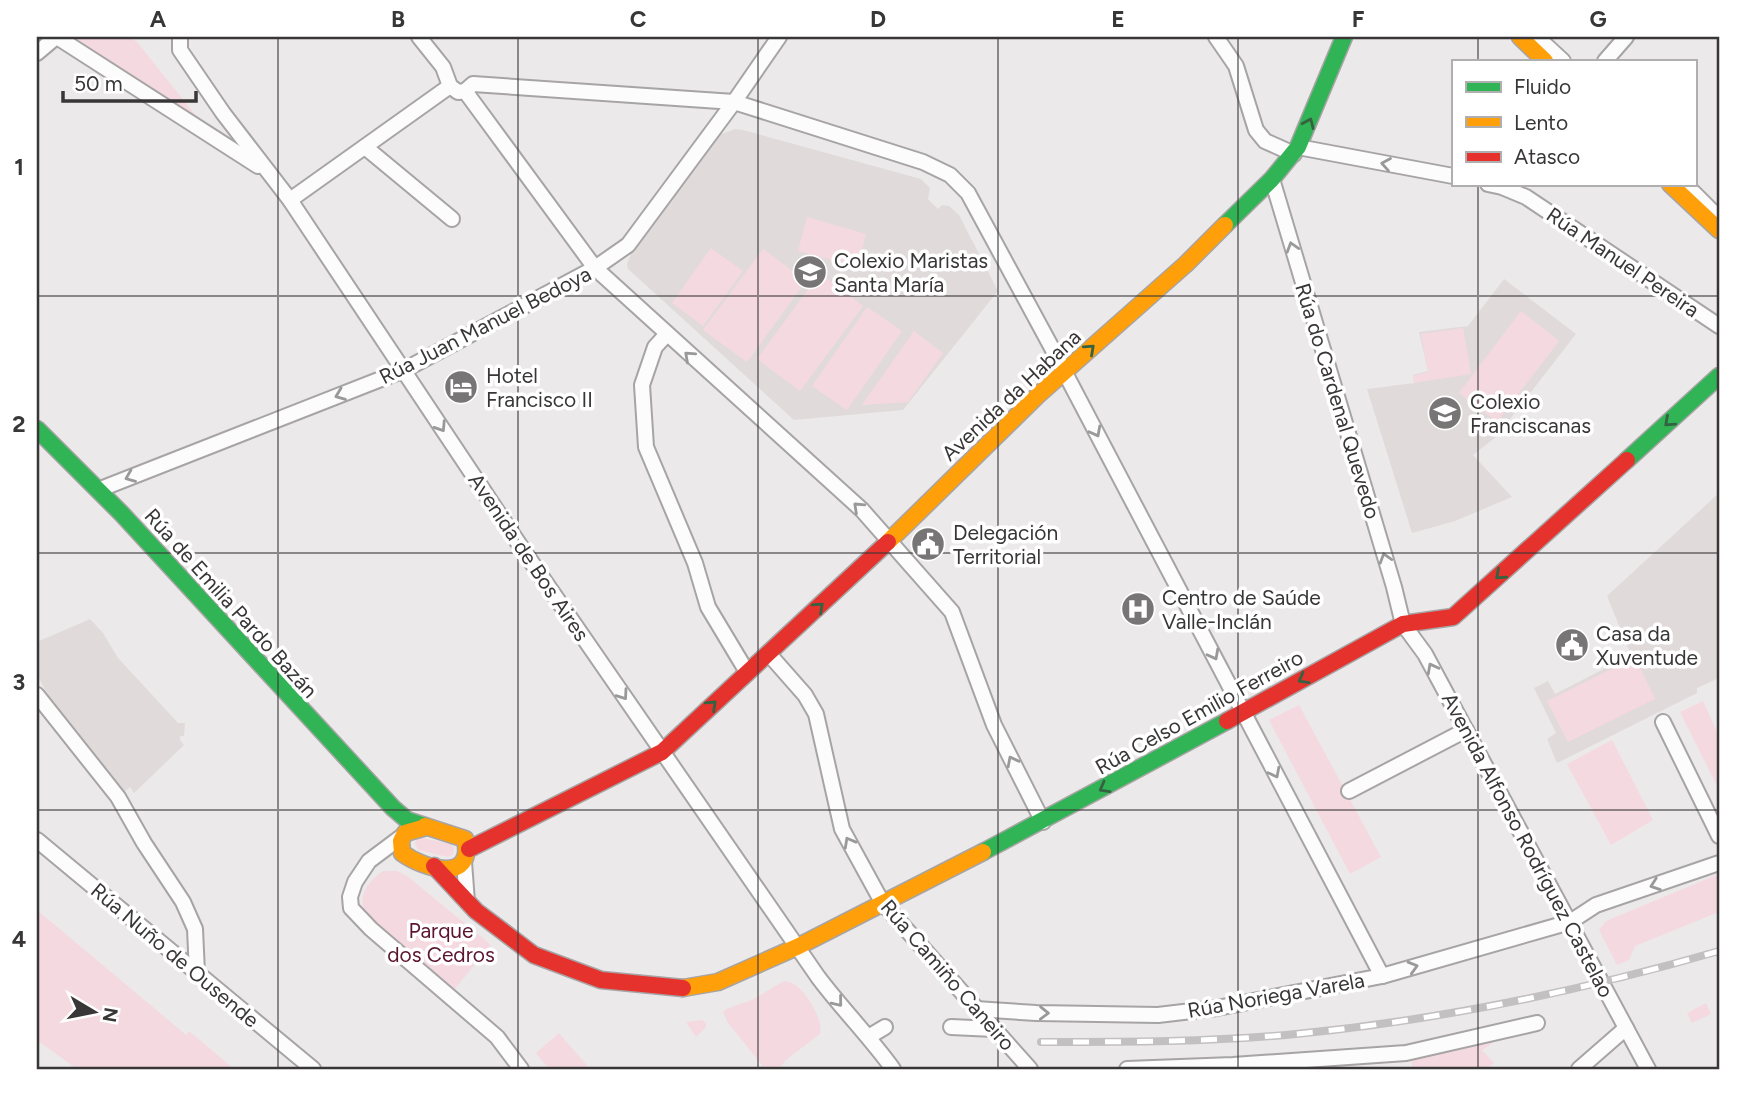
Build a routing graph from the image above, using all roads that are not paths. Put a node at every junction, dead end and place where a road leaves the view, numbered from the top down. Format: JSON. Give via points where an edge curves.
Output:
{"nodes":[{"id":1,"x":57,"y":37,"type":"edge"},
{"id":2,"x":180,"y":37,"type":"edge"},
{"id":3,"x":419,"y":37,"type":"edge"},
{"id":4,"x":779,"y":37,"type":"edge"},
{"id":5,"x":1216,"y":37,"type":"edge"},
{"id":6,"x":1345,"y":37,"type":"edge"},
{"id":7,"x":1520,"y":37,"type":"edge"},
{"id":8,"x":1537,"y":37,"type":"edge"},
{"id":9,"x":1626,"y":37,"type":"edge"},
{"id":10,"x":37,"y":53,"type":"edge"},
{"id":11,"x":1544,"y":60,"type":"edge"},
{"id":12,"x":1562,"y":60,"type":"edge"},
{"id":13,"x":1606,"y":60,"type":"edge"},
{"id":14,"x":450,"y":86,"type":"junction"},
{"id":15,"x":465,"y":91,"type":"junction"},
{"id":16,"x":734,"y":102,"type":"junction"},
{"id":17,"x":365,"y":146,"type":"junction"},
{"id":18,"x":1296,"y":150,"type":"junction"},
{"id":19,"x":268,"y":172,"type":"junction"},
{"id":20,"x":1452,"y":176,"type":"edge"},
{"id":21,"x":1272,"y":179,"type":"junction"},
{"id":22,"x":1494,"y":186,"type":"edge"},
{"id":23,"x":1672,"y":186,"type":"edge"},
{"id":24,"x":1687,"y":186,"type":"edge"},
{"id":25,"x":290,"y":200,"type":"junction"},
{"id":26,"x":1719,"y":218,"type":"edge"},
{"id":27,"x":452,"y":219,"type":"dead end"},
{"id":28,"x":1719,"y":230,"type":"edge"},
{"id":29,"x":595,"y":268,"type":"junction"},
{"id":30,"x":1719,"y":326,"type":"edge"},
{"id":31,"x":666,"y":335,"type":"junction"},
{"id":32,"x":404,"y":370,"type":"junction"},
{"id":33,"x":1065,"y":372,"type":"junction"},
{"id":34,"x":1719,"y":376,"type":"edge"},
{"id":35,"x":37,"y":429,"type":"edge"},
{"id":36,"x":98,"y":490,"type":"junction"},
{"id":37,"x":891,"y":540,"type":"junction"},
{"id":38,"x":1403,"y":625,"type":"junction"},
{"id":39,"x":768,"y":653,"type":"junction"},
{"id":40,"x":747,"y":672,"type":"junction"},
{"id":41,"x":37,"y":695,"type":"edge"},
{"id":42,"x":1244,"y":712,"type":"junction"},
{"id":43,"x":1663,"y":722,"type":"dead end"},
{"id":44,"x":1466,"y":730,"type":"junction"},
{"id":45,"x":662,"y":752,"type":"junction"},
{"id":46,"x":1349,"y":791,"type":"dead end"},
{"id":47,"x":393,"y":808,"type":"junction"},
{"id":48,"x":1043,"y":821,"type":"junction"},
{"id":49,"x":426,"y":827,"type":"junction"},
{"id":50,"x":403,"y":834,"type":"junction"},
{"id":51,"x":1719,"y":836,"type":"edge"},
{"id":52,"x":37,"y":841,"type":"edge"},
{"id":53,"x":466,"y":850,"type":"junction"},
{"id":54,"x":408,"y":859,"type":"junction"},
{"id":55,"x":369,"y":861,"type":"junction"},
{"id":56,"x":1719,"y":863,"type":"edge"},
{"id":57,"x":434,"y":866,"type":"junction"},
{"id":58,"x":467,"y":902,"type":"junction"},
{"id":59,"x":882,"y":902,"type":"junction"},
{"id":60,"x":1570,"y":922,"type":"junction"},
{"id":61,"x":799,"y":946,"type":"junction"},
{"id":62,"x":197,"y":974,"type":"junction"},
{"id":63,"x":1382,"y":976,"type":"junction"},
{"id":64,"x":976,"y":1009,"type":"junction"},
{"id":65,"x":1537,"y":1023,"type":"dead end"},
{"id":66,"x":885,"y":1027,"type":"dead end"},
{"id":67,"x":951,"y":1027,"type":"dead end"},
{"id":68,"x":1626,"y":1028,"type":"junction"},
{"id":69,"x":993,"y":1029,"type":"junction"},
{"id":70,"x":870,"y":1036,"type":"junction"},
{"id":71,"x":307,"y":1067,"type":"edge"},
{"id":72,"x":521,"y":1069,"type":"edge"},
{"id":73,"x":893,"y":1069,"type":"edge"},
{"id":74,"x":1030,"y":1069,"type":"edge"},
{"id":75,"x":1127,"y":1069,"type":"edge"},
{"id":76,"x":1578,"y":1069,"type":"edge"},
{"id":77,"x":1648,"y":1069,"type":"edge"}],
"edges":[{"from":1,"to":10,"type":"street"},
{"from":1,"to":19,"type":"street"},
{"from":2,"to":19,"type":"street","name":"Avenida de Bos Aires","via":[[180,50]]},
{"from":3,"to":14,"type":"street","via":[[443,67]]},
{"from":4,"to":16,"type":"street","name":"Rúa Juan Manuel Bedoya"},
{"from":5,"to":18,"type":"street","via":[[1236,66],[1256,131],[1265,141]]},
{"from":18,"to":6,"type":"street","name":"Avenida da Habana","one_way":true},
{"from":7,"to":11,"type":"street"},
{"from":8,"to":12,"type":"street"},
{"from":9,"to":13,"type":"street"},
{"from":14,"to":15,"type":"street"},
{"from":14,"to":17,"type":"street"},
{"from":15,"to":16,"type":"street","via":[[473,84]]},
{"from":15,"to":29,"type":"street"},
{"from":16,"to":29,"type":"street","name":"Rúa Juan Manuel Bedoya","via":[[628,245]]},
{"from":16,"to":33,"type":"street","via":[[923,162],[950,175],[968,193]]},
{"from":17,"to":25,"type":"street"},
{"from":17,"to":27,"type":"street"},
{"from":20,"to":18,"type":"street","one_way":true},
{"from":18,"to":21,"type":"street","name":"Avenida da Habana"},
{"from":19,"to":25,"type":"street","name":"Avenida de Bos Aires"},
{"from":33,"to":21,"type":"street","name":"Avenida da Habana","one_way":true,"via":[[1186,264]]},
{"from":38,"to":21,"type":"street","name":"Rúa do Cardenal Quevedo","one_way":true},
{"from":22,"to":30,"type":"street","name":"Rúa Manuel Pereira","via":[[1526,197]]},
{"from":23,"to":28,"type":"street"},
{"from":24,"to":26,"type":"street"},
{"from":25,"to":32,"type":"street","name":"Avenida de Bos Aires"},
{"from":29,"to":31,"type":"street"},
{"from":29,"to":32,"type":"street","name":"Rúa Juan Manuel Bedoya"},
{"from":37,"to":31,"type":"street","one_way":true},
{"from":31,"to":40,"type":"street","via":[[655,347],[642,385],[646,447],[695,563],[708,607]]},
{"from":32,"to":36,"type":"street","name":"Rúa Juan Manuel Bedoya","one_way":true},
{"from":32,"to":45,"type":"street","name":"Avenida de Bos Aires","one_way":true},
{"from":33,"to":37,"type":"street","name":"Avenida da Habana"},
{"from":33,"to":42,"type":"street","one_way":true},
{"from":34,"to":38,"type":"street","name":"Rúa Celso Emilio Ferreiro","one_way":true,"via":[[1453,618]]},
{"from":35,"to":36,"type":"street","name":"Rúa de Emilia Pardo Bazán"},
{"from":36,"to":47,"type":"street","name":"Rúa de Emilia Pardo Bazán"},
{"from":39,"to":37,"type":"street","name":"Avenida da Habana","one_way":true},
{"from":48,"to":37,"type":"street","one_way":true,"via":[[994,725],[952,612]]},
{"from":38,"to":42,"type":"street","name":"Rúa Celso Emilio Ferreiro","one_way":true},
{"from":44,"to":38,"type":"street","name":"Avenida Alfonso Rodríguez Castelao","one_way":true,"via":[[1425,654]]},
{"from":39,"to":40,"type":"street","name":"Avenida da Habana"},
{"from":59,"to":39,"type":"street","name":"Rúa Camiño Caneiro","one_way":true,"via":[[842,829],[816,714]]},
{"from":45,"to":40,"type":"street","name":"Avenida da Habana","one_way":true},
{"from":41,"to":62,"type":"street","via":[[118,797],[183,902],[195,929]]},
{"from":42,"to":48,"type":"street","name":"Rúa Celso Emilio Ferreiro","one_way":true},
{"from":42,"to":63,"type":"street","one_way":true},
{"from":43,"to":51,"type":"street"},
{"from":44,"to":46,"type":"street"},
{"from":44,"to":60,"type":"street","name":"Avenida Alfonso Rodríguez Castelao"},
{"from":45,"to":53,"type":"street","name":"Avenida da Habana"},
{"from":45,"to":61,"type":"street","name":"Avenida de Bos Aires"},
{"from":47,"to":49,"type":"street","name":"Rúa de Emilia Pardo Bazán"},
{"from":47,"to":50,"type":"street","name":"Rúa de Emilia Pardo Bazán"},
{"from":48,"to":59,"type":"street","name":"Rúa Celso Emilio Ferreiro"},
{"from":49,"to":50,"type":"street","name":"Rúa de Emilia Pardo Bazán","via":[[412,827]]},
{"from":49,"to":53,"type":"street","name":"Rúa de Emilia Pardo Bazán"},
{"from":50,"to":54,"type":"street","name":"Rúa de Emilia Pardo Bazán","via":[[400,848]]},
{"from":50,"to":55,"type":"street"},
{"from":52,"to":62,"type":"street","name":"Rúa Nuño de Ousende"},
{"from":53,"to":57,"type":"street","via":[[454,870]]},
{"from":53,"to":58,"type":"street"},
{"from":54,"to":55,"type":"street"},
{"from":54,"to":57,"type":"street"},
{"from":55,"to":72,"type":"street","via":[[355,882],[351,908],[497,1037]]},
{"from":56,"to":60,"type":"street","name":"Rúa Noriega Varela","one_way":true,"via":[[1596,905]]},
{"from":57,"to":58,"type":"street","name":"Rúa Celso Emilio Ferreiro"},
{"from":58,"to":61,"type":"street","name":"Rúa Celso Emilio Ferreiro","via":[[534,956],[601,980],[688,989],[718,982]]},
{"from":59,"to":61,"type":"street","name":"Rúa Celso Emilio Ferreiro"},
{"from":59,"to":64,"type":"street","name":"Rúa Camiño Caneiro"},
{"from":63,"to":60,"type":"street","name":"Rúa Noriega Varela","one_way":true},
{"from":60,"to":68,"type":"street","name":"Avenida Alfonso Rodríguez Castelao"},
{"from":61,"to":70,"type":"street","name":"Avenida de Bos Aires","one_way":true,"via":[[839,1005]]},
{"from":62,"to":71,"type":"street","name":"Rúa Nuño de Ousende"},
{"from":64,"to":63,"type":"street","name":"Rúa Noriega Varela","one_way":true,"via":[[1158,1015]]},
{"from":64,"to":69,"type":"street","name":"Rúa Camiño Caneiro"},
{"from":65,"to":75,"type":"street","via":[[1406,1053]]},
{"from":66,"to":70,"type":"street"},
{"from":67,"to":69,"type":"street"},
{"from":68,"to":76,"type":"street"},
{"from":68,"to":77,"type":"street","name":"Avenida Alfonso Rodríguez Castelao"},
{"from":69,"to":74,"type":"street","name":"Rúa Camiño Caneiro"},
{"from":70,"to":73,"type":"street","name":"Avenida de Bos Aires"}]}
